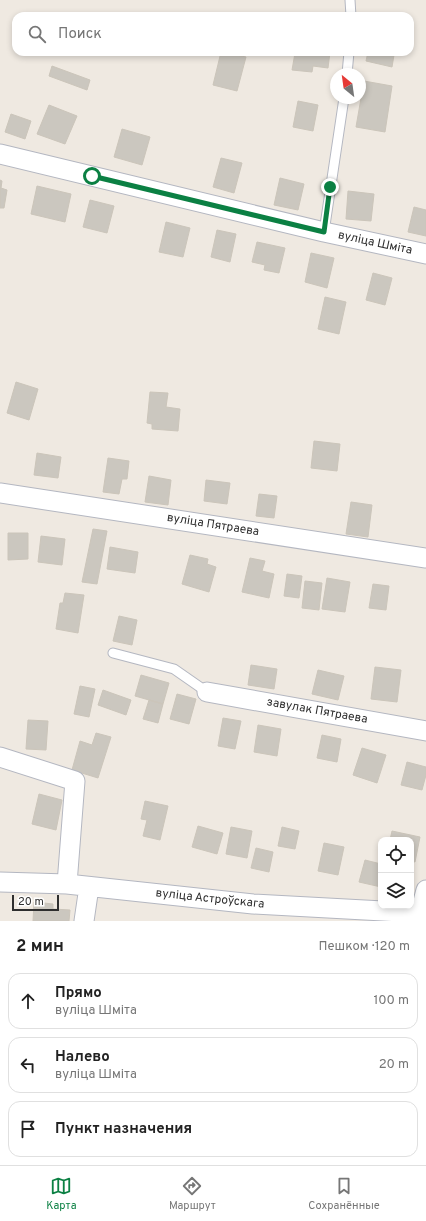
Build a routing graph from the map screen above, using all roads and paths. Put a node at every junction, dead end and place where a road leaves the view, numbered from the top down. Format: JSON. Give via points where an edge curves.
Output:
{"nodes":[{"id":1,"x":350,"y":0,"type":"edge"},
{"id":2,"x":351,"y":12,"type":"edge"},
{"id":3,"x":349,"y":56,"type":"edge"},
{"id":4,"x":348,"y":68,"type":"edge"},
{"id":5,"x":343,"y":104,"type":"edge"},
{"id":6,"x":0,"y":154,"type":"edge"},
{"id":7,"x":324,"y":232,"type":"junction"},
{"id":8,"x":426,"y":254,"type":"edge"},
{"id":9,"x":0,"y":493,"type":"edge"},
{"id":10,"x":426,"y":558,"type":"edge"},
{"id":11,"x":113,"y":653,"type":"dead end"},
{"id":12,"x":207,"y":692,"type":"joint"},
{"id":13,"x":426,"y":731,"type":"edge"},
{"id":14,"x":0,"y":758,"type":"edge"},
{"id":15,"x":0,"y":882,"type":"edge"},
{"id":16,"x":67,"y":884,"type":"junction"},
{"id":17,"x":89,"y":887,"type":"junction"},
{"id":18,"x":426,"y":890,"type":"edge"},
{"id":19,"x":419,"y":917,"type":"edge"},
{"id":20,"x":84,"y":921,"type":"edge"}],
"edges":[{"from":1,"to":2,"type":"lane"},
{"from":3,"to":4,"type":"lane"},
{"from":5,"to":7,"type":"lane","name":"вуліца Шміта"},
{"from":6,"to":7,"type":"street","name":"вуліца Шміта"},
{"from":7,"to":8,"type":"street","name":"вуліца Шміта"},
{"from":9,"to":10,"type":"street","name":"вуліца Пятраева"},
{"from":11,"to":12,"type":"lane","via":[[174,669]]},
{"from":12,"to":13,"type":"street","name":"завулак Пятраева"},
{"from":14,"to":16,"type":"street","via":[[75,781]]},
{"from":15,"to":16,"type":"street","name":"вуліца Астроўскага"},
{"from":16,"to":17,"type":"street","name":"вуліца Астроўскага"},
{"from":17,"to":19,"type":"street","name":"вуліца Астроўскага","via":[[253,904]]},
{"from":17,"to":20,"type":"street"},
{"from":18,"to":19,"type":"street"}]}
